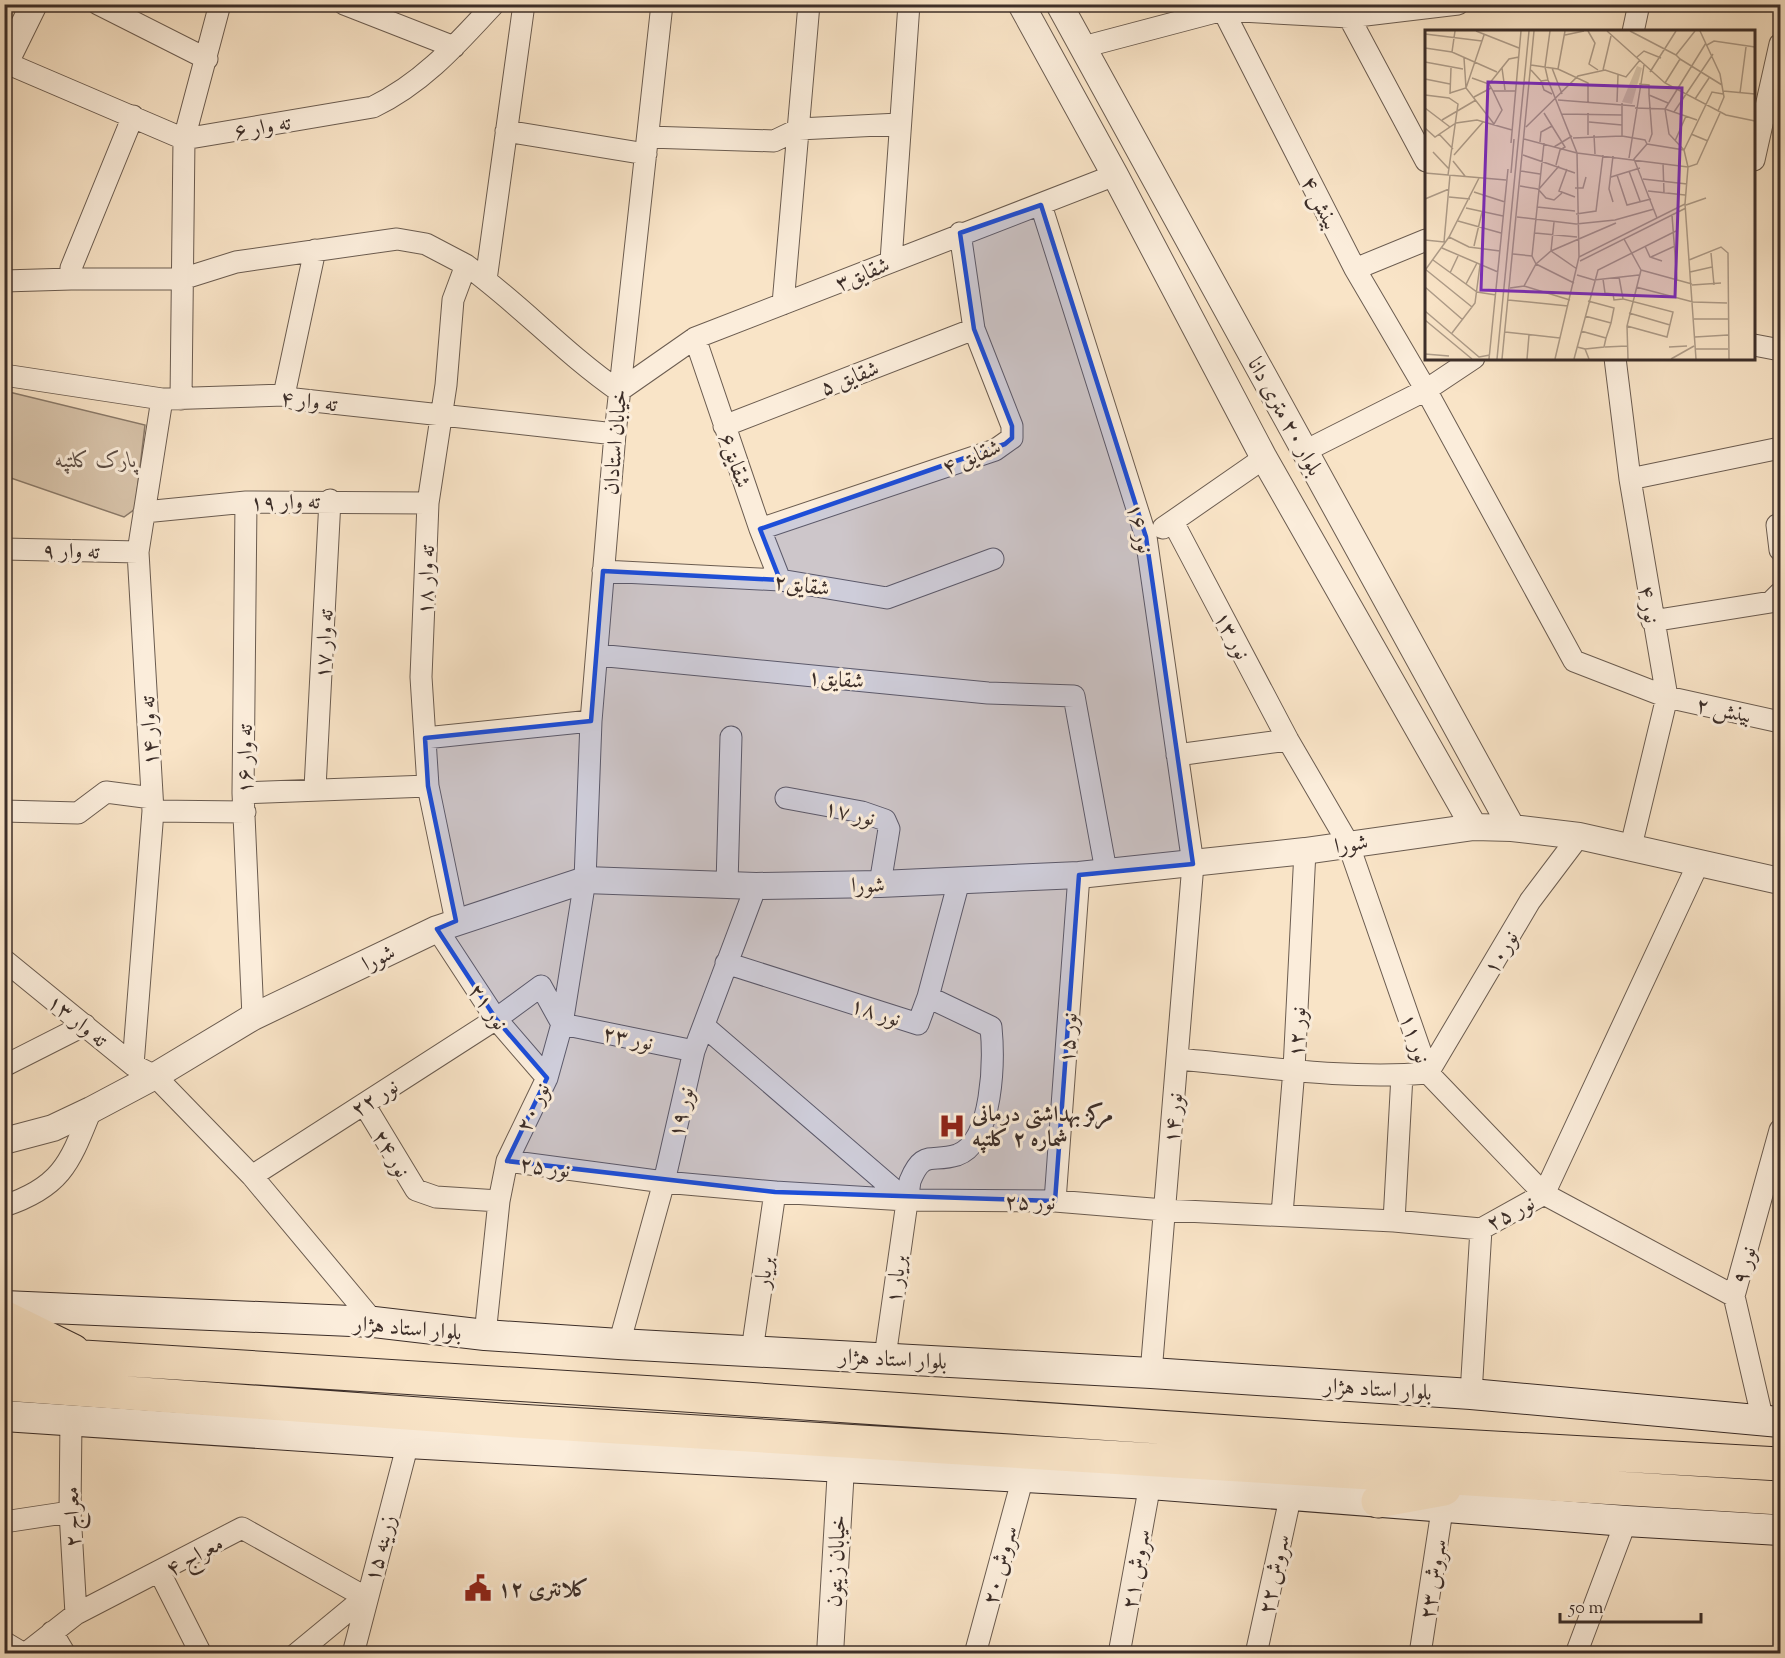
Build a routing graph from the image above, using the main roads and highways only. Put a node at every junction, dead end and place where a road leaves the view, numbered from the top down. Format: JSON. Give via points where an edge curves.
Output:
{"nodes":[{"id":1,"x":4,"y":1306,"type":"edge"},
{"id":2,"x":4,"y":1317,"type":"edge"},
{"id":3,"x":4,"y":1352,"type":"edge"},
{"id":4,"x":89,"y":1358,"type":"junction"},
{"id":5,"x":4,"y":1384,"type":"edge"},
{"id":6,"x":4,"y":1416,"type":"edge"},
{"id":7,"x":1772,"y":1421,"type":"edge"},
{"id":8,"x":1780,"y":1464,"type":"edge"},
{"id":9,"x":1493,"y":1480,"type":"junction"},
{"id":10,"x":1780,"y":1498,"type":"edge"},
{"id":11,"x":1378,"y":1501,"type":"junction"},
{"id":12,"x":1780,"y":1530,"type":"edge"}],
"edges":[{"from":1,"to":7,"type":"main road","name":"بلوار استاد هژار","via":[[374,1322],[485,1335],[619,1344],[1471,1394]]},
{"from":2,"to":4,"type":"main road"},
{"from":3,"to":4,"type":"main road"},
{"from":4,"to":8,"type":"main road"},
{"from":5,"to":9,"type":"main road","via":[[517,1421]]},
{"from":6,"to":11,"type":"main road"},
{"from":9,"to":10,"type":"main road"},
{"from":9,"to":11,"type":"main road"},
{"from":11,"to":12,"type":"main road"}]}
